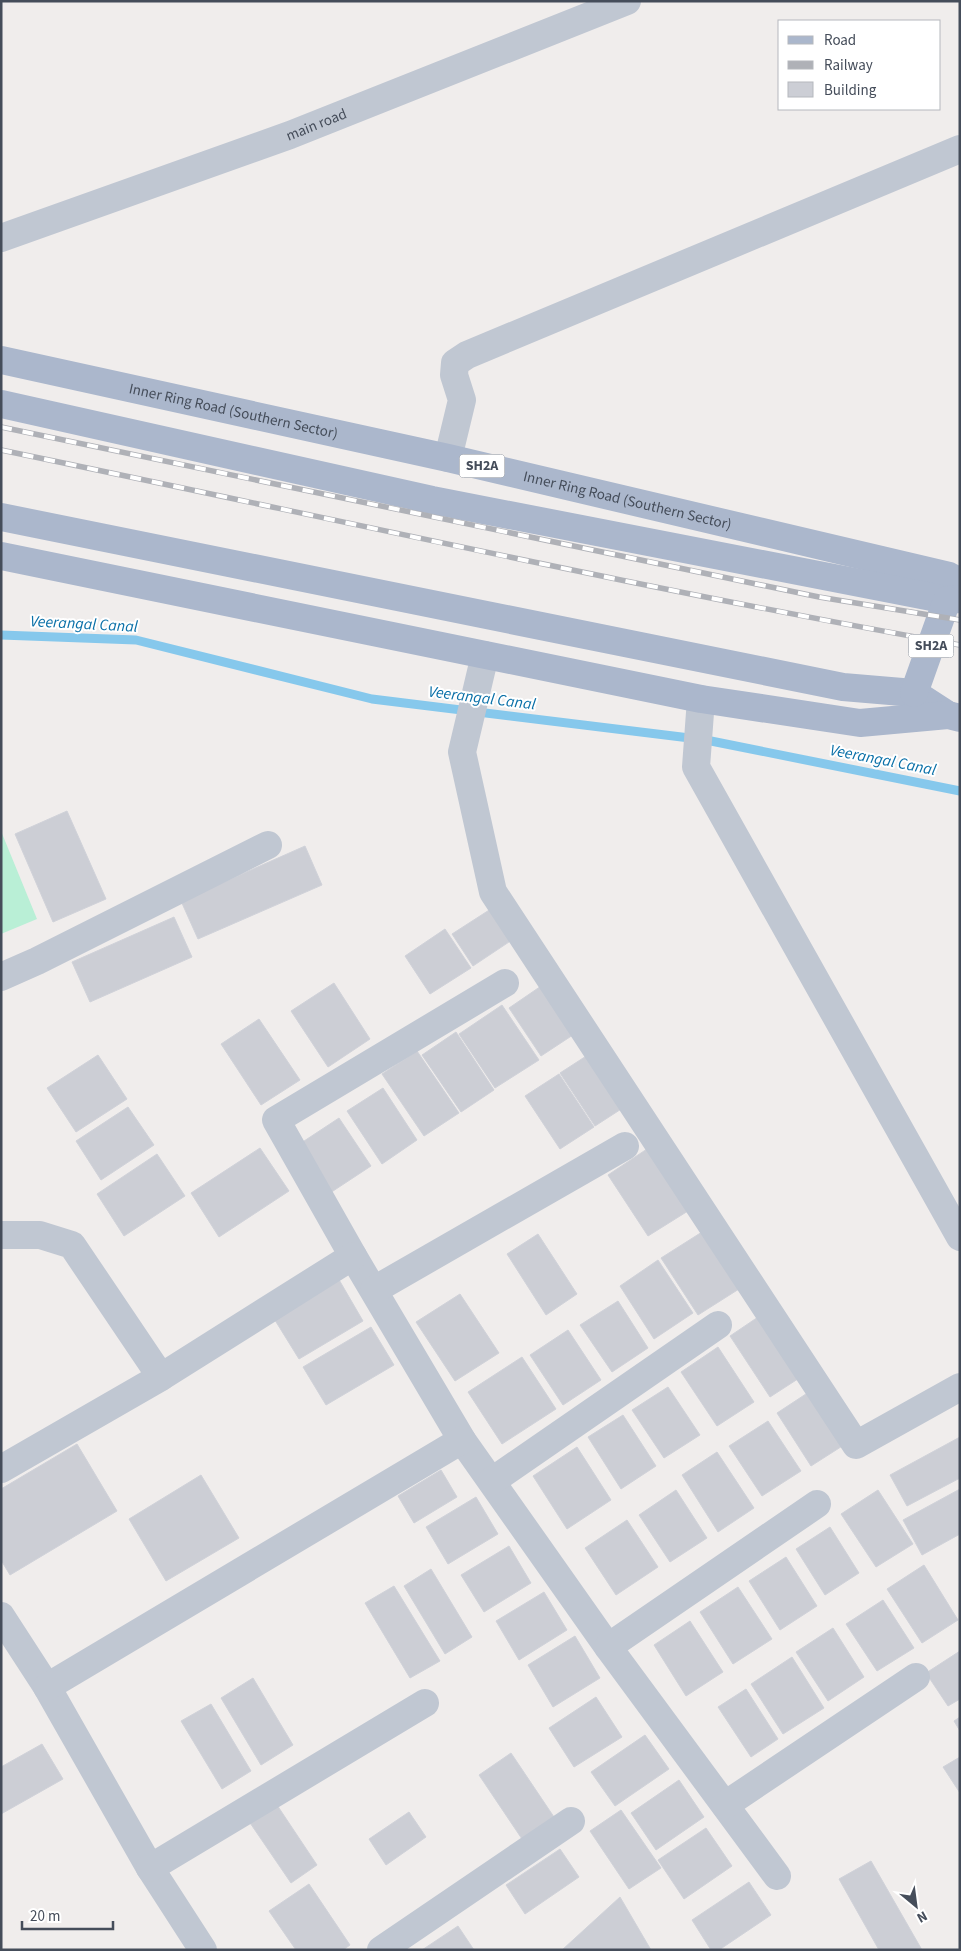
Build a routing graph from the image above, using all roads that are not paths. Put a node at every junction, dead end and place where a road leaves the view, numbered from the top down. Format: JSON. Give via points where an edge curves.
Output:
{"nodes":[{"id":1,"x":627,"y":1,"type":"edge"},
{"id":2,"x":960,"y":150,"type":"edge"},
{"id":3,"x":1,"y":238,"type":"edge"},
{"id":4,"x":1,"y":360,"type":"edge"},
{"id":5,"x":1,"y":404,"type":"edge"},
{"id":6,"x":448,"y":458,"type":"junction"},
{"id":7,"x":1,"y":517,"type":"edge"},
{"id":8,"x":1,"y":556,"type":"edge"},
{"id":9,"x":956,"y":594,"type":"edge"},
{"id":10,"x":485,"y":655,"type":"junction"},
{"id":11,"x":914,"y":693,"type":"junction"},
{"id":12,"x":700,"y":712,"type":"junction"},
{"id":13,"x":954,"y":717,"type":"edge"},
{"id":14,"x":268,"y":846,"type":"dead end"},
{"id":15,"x":1,"y":977,"type":"edge"},
{"id":16,"x":505,"y":983,"type":"dead end"},
{"id":17,"x":625,"y":1146,"type":"dead end"},
{"id":18,"x":1,"y":1235,"type":"edge"},
{"id":19,"x":960,"y":1237,"type":"edge"},
{"id":20,"x":353,"y":1256,"type":"junction"},
{"id":21,"x":374,"y":1290,"type":"junction"},
{"id":22,"x":718,"y":1325,"type":"dead end"},
{"id":23,"x":161,"y":1377,"type":"junction"},
{"id":24,"x":960,"y":1387,"type":"edge"},
{"id":25,"x":462,"y":1440,"type":"junction"},
{"id":26,"x":1,"y":1469,"type":"edge"},
{"id":27,"x":492,"y":1481,"type":"junction"},
{"id":28,"x":817,"y":1504,"type":"dead end"},
{"id":29,"x":1,"y":1616,"type":"edge"},
{"id":30,"x":608,"y":1647,"type":"junction"},
{"id":31,"x":916,"y":1677,"type":"dead end"},
{"id":32,"x":48,"y":1687,"type":"junction"},
{"id":33,"x":425,"y":1703,"type":"dead end"},
{"id":34,"x":725,"y":1805,"type":"junction"},
{"id":35,"x":571,"y":1821,"type":"dead end"},
{"id":36,"x":150,"y":1868,"type":"junction"},
{"id":37,"x":777,"y":1876,"type":"dead end"},
{"id":38,"x":203,"y":1950,"type":"edge"},
{"id":39,"x":381,"y":1950,"type":"edge"}],
"edges":[{"from":1,"to":3,"type":"street","name":"main road","via":[[290,135]]},
{"from":2,"to":6,"type":"street","via":[[468,355],[455,363],[454,375],[462,400]]},
{"from":4,"to":6,"type":"main road","name":"Inner Ring Road (Southern Sector)","number":"SH2A"},
{"from":5,"to":9,"type":"main road","via":[[432,500]]},
{"from":6,"to":9,"type":"main road","name":"Inner Ring Road (Southern Sector)","number":"SH2A","via":[[949,576]]},
{"from":7,"to":11,"type":"main road","via":[[843,687]]},
{"from":8,"to":10,"type":"main road"},
{"from":9,"to":11,"type":"main road","number":"SH2A"},
{"from":10,"to":12,"type":"main road"},
{"from":10,"to":24,"type":"street","via":[[462,752],[493,892],[856,1445]]},
{"from":11,"to":13,"type":"main road"},
{"from":12,"to":13,"type":"main road","via":[[860,723]]},
{"from":12,"to":19,"type":"street","via":[[696,767]]},
{"from":14,"to":15,"type":"street"},
{"from":16,"to":20,"type":"street","via":[[276,1120]]},
{"from":17,"to":21,"type":"street"},
{"from":18,"to":23,"type":"street","via":[[40,1235],[72,1245]]},
{"from":20,"to":21,"type":"street"},
{"from":20,"to":23,"type":"street"},
{"from":21,"to":25,"type":"street"},
{"from":22,"to":27,"type":"street"},
{"from":23,"to":26,"type":"street"},
{"from":25,"to":27,"type":"street"},
{"from":25,"to":32,"type":"street"},
{"from":27,"to":30,"type":"street"},
{"from":28,"to":30,"type":"street"},
{"from":29,"to":32,"type":"street"},
{"from":30,"to":34,"type":"street"},
{"from":31,"to":34,"type":"street"},
{"from":32,"to":36,"type":"street"},
{"from":33,"to":36,"type":"street"},
{"from":34,"to":37,"type":"street"},
{"from":35,"to":39,"type":"street"},
{"from":36,"to":38,"type":"street"}]}
